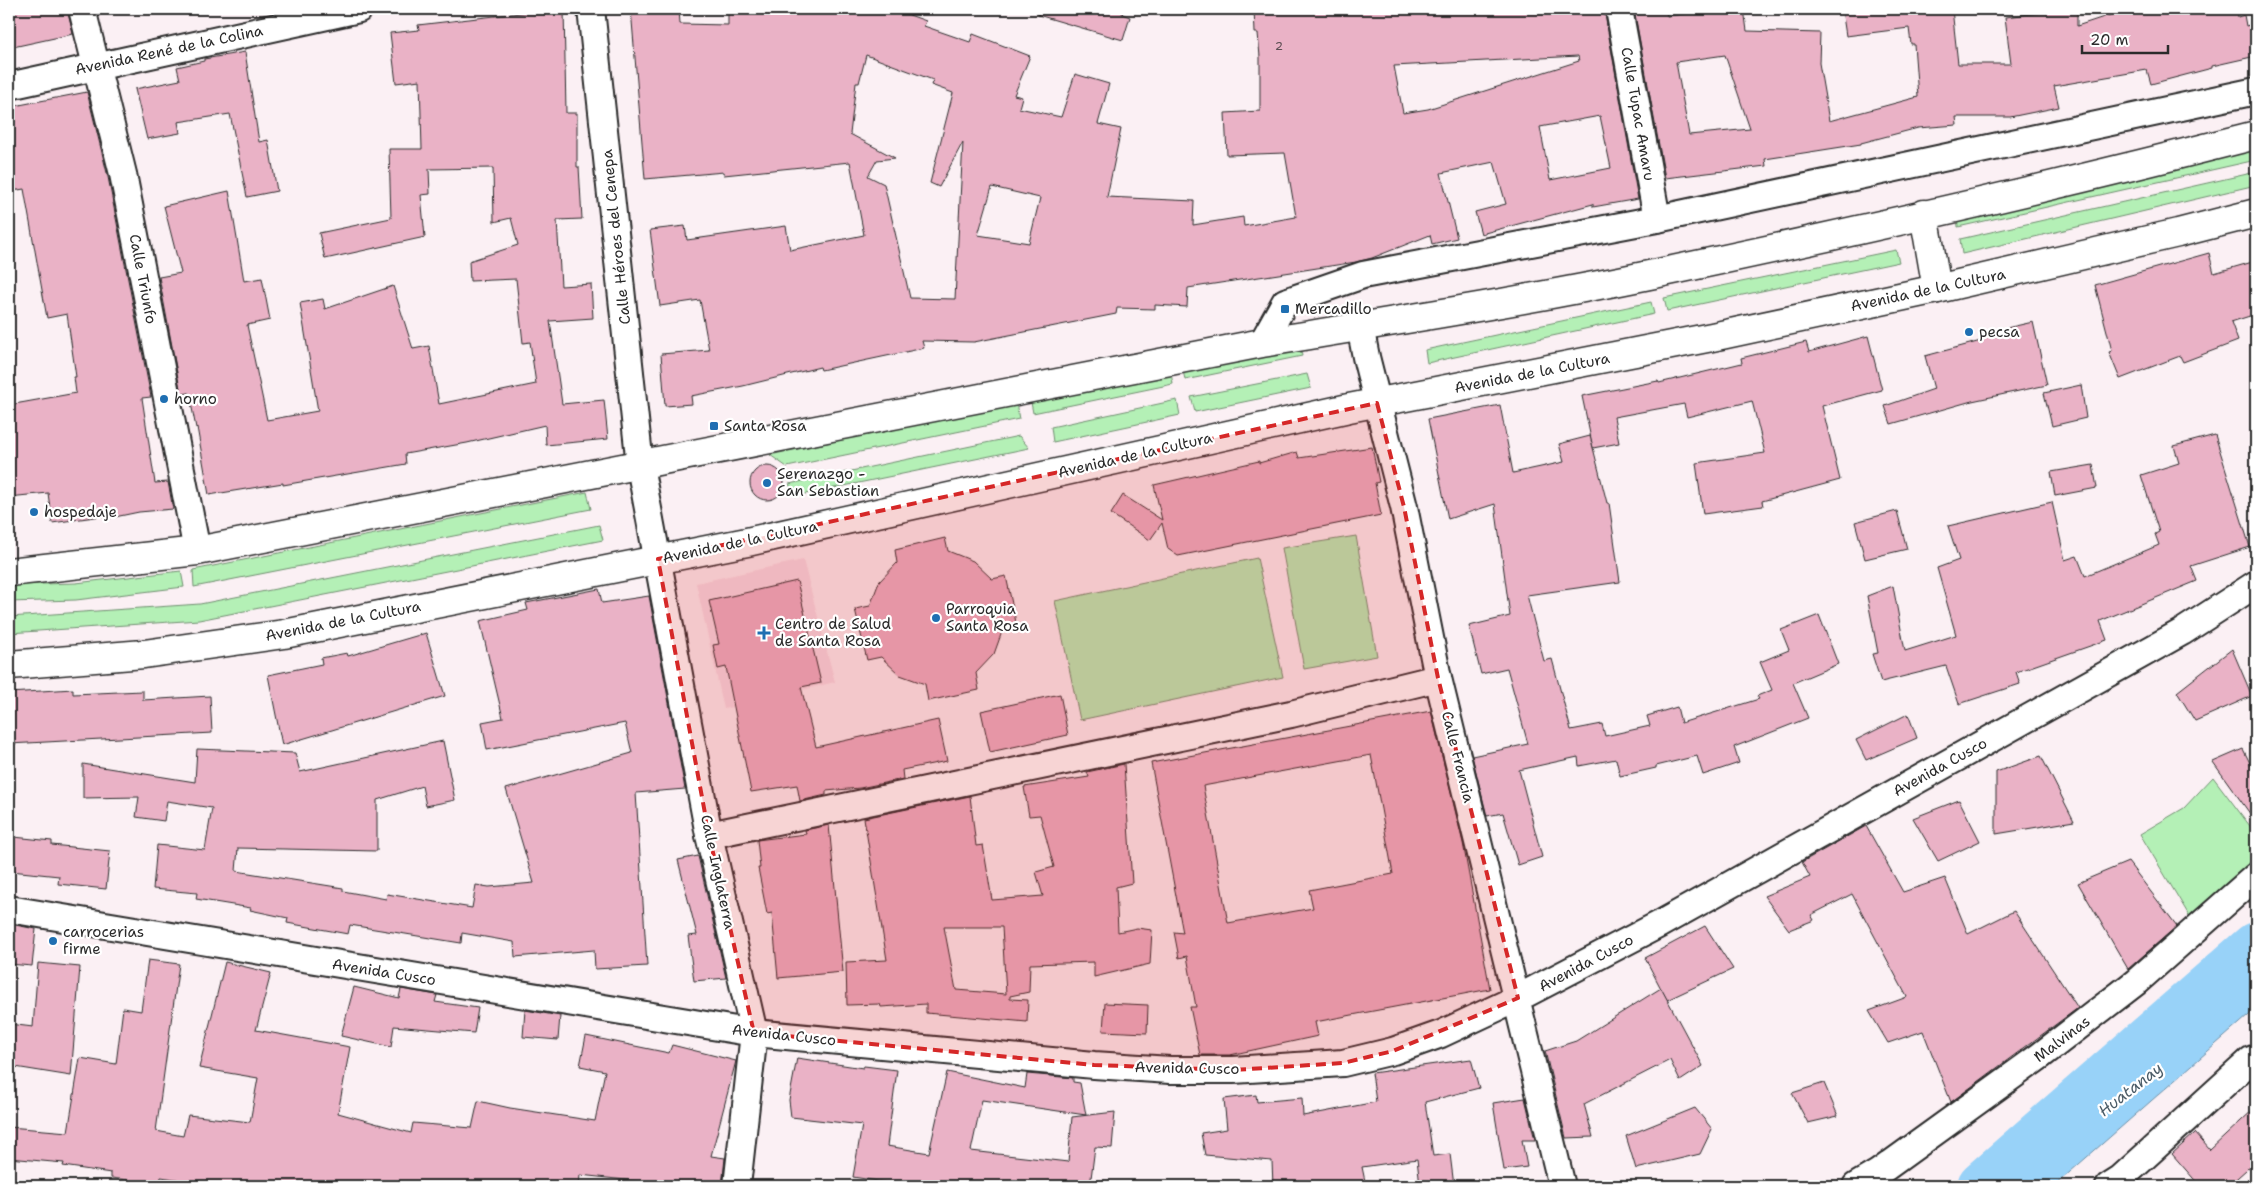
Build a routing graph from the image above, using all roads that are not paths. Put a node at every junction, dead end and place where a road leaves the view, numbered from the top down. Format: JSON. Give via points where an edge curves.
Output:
{"nodes":[{"id":1,"x":82,"y":9,"type":"edge"},
{"id":2,"x":359,"y":9,"type":"edge"},
{"id":3,"x":592,"y":9,"type":"edge"},
{"id":4,"x":1619,"y":9,"type":"edge"},
{"id":5,"x":95,"y":66,"type":"junction"},
{"id":6,"x":9,"y":86,"type":"edge"},
{"id":7,"x":2256,"y":91,"type":"edge"},
{"id":8,"x":2256,"y":135,"type":"edge"},
{"id":9,"x":2256,"y":213,"type":"edge"},
{"id":10,"x":1924,"y":214,"type":"junction"},
{"id":11,"x":1657,"y":219,"type":"junction"},
{"id":12,"x":1937,"y":289,"type":"junction"},
{"id":13,"x":1360,"y":326,"type":"junction"},
{"id":14,"x":1262,"y":342,"type":"junction"},
{"id":15,"x":1377,"y":403,"type":"junction"},
{"id":16,"x":640,"y":466,"type":"junction"},
{"id":17,"x":197,"y":551,"type":"junction"},
{"id":18,"x":658,"y":559,"type":"junction"},
{"id":19,"x":9,"y":572,"type":"edge"},
{"id":20,"x":2256,"y":584,"type":"edge"},
{"id":21,"x":9,"y":665,"type":"edge"},
{"id":22,"x":1438,"y":678,"type":"junction"},
{"id":23,"x":708,"y":835,"type":"junction"},
{"id":24,"x":2256,"y":876,"type":"edge"},
{"id":25,"x":9,"y":910,"type":"edge"},
{"id":26,"x":1518,"y":998,"type":"junction"},
{"id":27,"x":754,"y":1033,"type":"junction"},
{"id":28,"x":2256,"y":1058,"type":"edge"},
{"id":29,"x":737,"y":1186,"type":"edge"},
{"id":30,"x":1562,"y":1186,"type":"edge"},
{"id":31,"x":1856,"y":1186,"type":"edge"},
{"id":32,"x":2109,"y":1186,"type":"edge"}],
"edges":[{"from":1,"to":5,"type":"street","name":"Calle Triunfo"},
{"from":2,"to":5,"type":"street","name":"Avenida René de la Colina"},
{"from":3,"to":16,"type":"street","name":"Calle Héroes del Cenepa"},
{"from":4,"to":11,"type":"street","name":"Calle Tupac Amaru"},
{"from":5,"to":6,"type":"street","name":"Avenida René de la Colina"},
{"from":5,"to":17,"type":"street","name":"Calle Triunfo","via":[[123,174]]},
{"from":7,"to":11,"type":"street"},
{"from":8,"to":10,"type":"highway","via":[[2057,185]]},
{"from":9,"to":12,"type":"highway","name":"Avenida de la Cultura"},
{"from":10,"to":12,"type":"highway"},
{"from":10,"to":13,"type":"highway","via":[[1653,274]]},
{"from":11,"to":14,"type":"street","via":[[1363,276],[1316,290],[1284,302]]},
{"from":12,"to":15,"type":"highway","name":"Avenida de la Cultura"},
{"from":13,"to":14,"type":"highway"},
{"from":13,"to":15,"type":"street","name":"Calle Francia"},
{"from":14,"to":16,"type":"highway"},
{"from":15,"to":18,"type":"highway","name":"Avenida de la Cultura","via":[[768,538]]},
{"from":15,"to":22,"type":"street","name":"Calle Francia","via":[[1402,499]]},
{"from":16,"to":17,"type":"highway"},
{"from":16,"to":18,"type":"street","name":"Calle Héroes del Cenepa"},
{"from":17,"to":19,"type":"highway"},
{"from":18,"to":21,"type":"highway","name":"Avenida de la Cultura","via":[[284,634],[144,654]]},
{"from":18,"to":23,"type":"street","name":"Calle Inglaterra"},
{"from":20,"to":26,"type":"street","name":"Avenida Cusco","via":[[2182,632],[1660,924]]},
{"from":22,"to":23,"type":"street","via":[[1291,714]]},
{"from":22,"to":26,"type":"street","name":"Calle Francia"},
{"from":23,"to":27,"type":"street","name":"Calle Inglaterra"},
{"from":24,"to":31,"type":"street","name":"Malvinas","via":[[2136,982],[2040,1056]]},
{"from":25,"to":27,"type":"street","name":"Avenida Cusco"},
{"from":26,"to":27,"type":"street","name":"Avenida Cusco","via":[[1441,1034],[1376,1055],[1343,1063],[1233,1070],[1094,1065]]},
{"from":26,"to":30,"type":"street","name":"Calle Francia"},
{"from":27,"to":29,"type":"street","name":"Calle Inglaterra"},
{"from":28,"to":32,"type":"street"}]}
